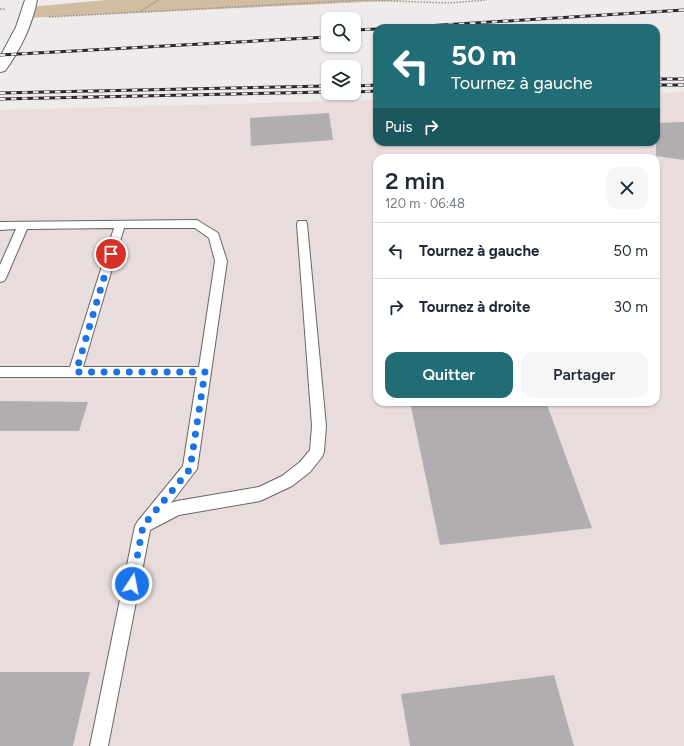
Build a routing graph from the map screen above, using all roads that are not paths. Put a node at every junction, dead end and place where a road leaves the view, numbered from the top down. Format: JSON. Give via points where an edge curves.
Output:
{"nodes":[{"id":1,"x":31,"y":0,"type":"edge"},
{"id":2,"x":0,"y":68,"type":"edge"},
{"id":3,"x":302,"y":224,"type":"dead end"},
{"id":4,"x":23,"y":225,"type":"junction"},
{"id":5,"x":120,"y":225,"type":"junction"},
{"id":6,"x":0,"y":226,"type":"edge"},
{"id":7,"x":0,"y":278,"type":"edge"},
{"id":8,"x":0,"y":372,"type":"edge"},
{"id":9,"x":76,"y":372,"type":"junction"},
{"id":10,"x":205,"y":372,"type":"junction"},
{"id":11,"x":143,"y":526,"type":"junction"},
{"id":12,"x":99,"y":746,"type":"edge"}],
"edges":[{"from":1,"to":2,"type":"street","via":[[26,18]]},
{"from":3,"to":11,"type":"lane","via":[[319,426],[317,452],[305,467],[287,481],[260,494],[177,508]]},
{"from":4,"to":5,"type":"lane"},
{"from":4,"to":6,"type":"lane"},
{"from":4,"to":7,"type":"lane"},
{"from":5,"to":9,"type":"lane"},
{"from":5,"to":10,"type":"lane","via":[[197,224],[214,236],[221,261]]},
{"from":8,"to":9,"type":"lane"},
{"from":9,"to":10,"type":"lane"},
{"from":10,"to":11,"type":"lane","via":[[190,469]]},
{"from":11,"to":12,"type":"lane"}]}
